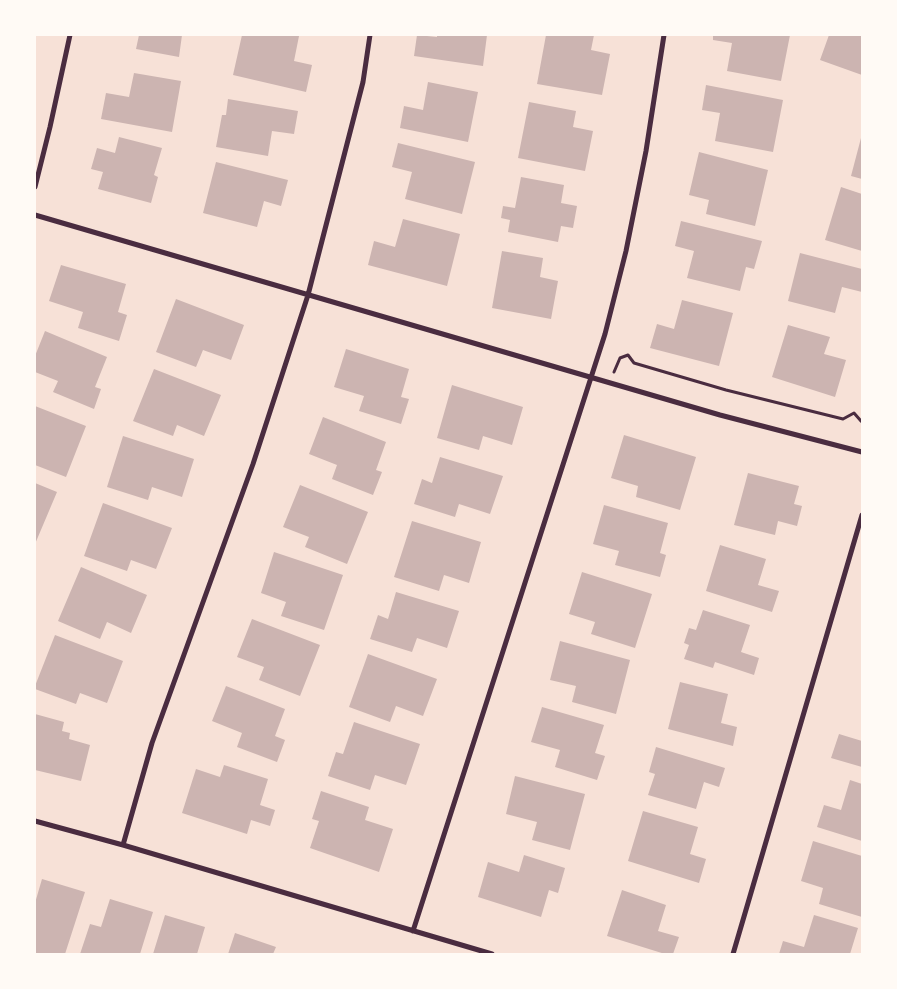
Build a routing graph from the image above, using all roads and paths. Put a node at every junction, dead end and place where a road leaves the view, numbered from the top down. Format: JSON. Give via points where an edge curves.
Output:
{"nodes":[{"id":1,"x":70,"y":35,"type":"edge"},
{"id":2,"x":370,"y":35,"type":"edge"},
{"id":3,"x":664,"y":35,"type":"edge"},
{"id":4,"x":35,"y":187,"type":"edge"},
{"id":5,"x":35,"y":215,"type":"edge"},
{"id":6,"x":308,"y":295,"type":"junction"},
{"id":7,"x":591,"y":377,"type":"junction"},
{"id":8,"x":611,"y":383,"type":"junction"},
{"id":9,"x":862,"y":422,"type":"edge"},
{"id":10,"x":862,"y":452,"type":"edge"},
{"id":11,"x":862,"y":515,"type":"edge"},
{"id":12,"x":35,"y":821,"type":"edge"},
{"id":13,"x":123,"y":845,"type":"junction"},
{"id":14,"x":413,"y":931,"type":"junction"},
{"id":15,"x":492,"y":954,"type":"edge"},
{"id":16,"x":733,"y":954,"type":"edge"}],
"edges":[{"from":1,"to":4,"type":"street"},
{"from":2,"to":6,"type":"street","via":[[363,82]]},
{"from":3,"to":7,"type":"street","via":[[626,251]]},
{"from":5,"to":6,"type":"street"},
{"from":6,"to":7,"type":"street"},
{"from":6,"to":13,"type":"street","via":[[253,464],[152,743]]},
{"from":7,"to":8,"type":"street"},
{"from":7,"to":14,"type":"street"},
{"from":8,"to":9,"type":"path","via":[[620,358],[628,355],[634,363],[726,390],[843,419],[854,413]]},
{"from":8,"to":10,"type":"street"},
{"from":11,"to":16,"type":"street"},
{"from":12,"to":13,"type":"street"},
{"from":13,"to":14,"type":"street"},
{"from":14,"to":15,"type":"street"}]}
